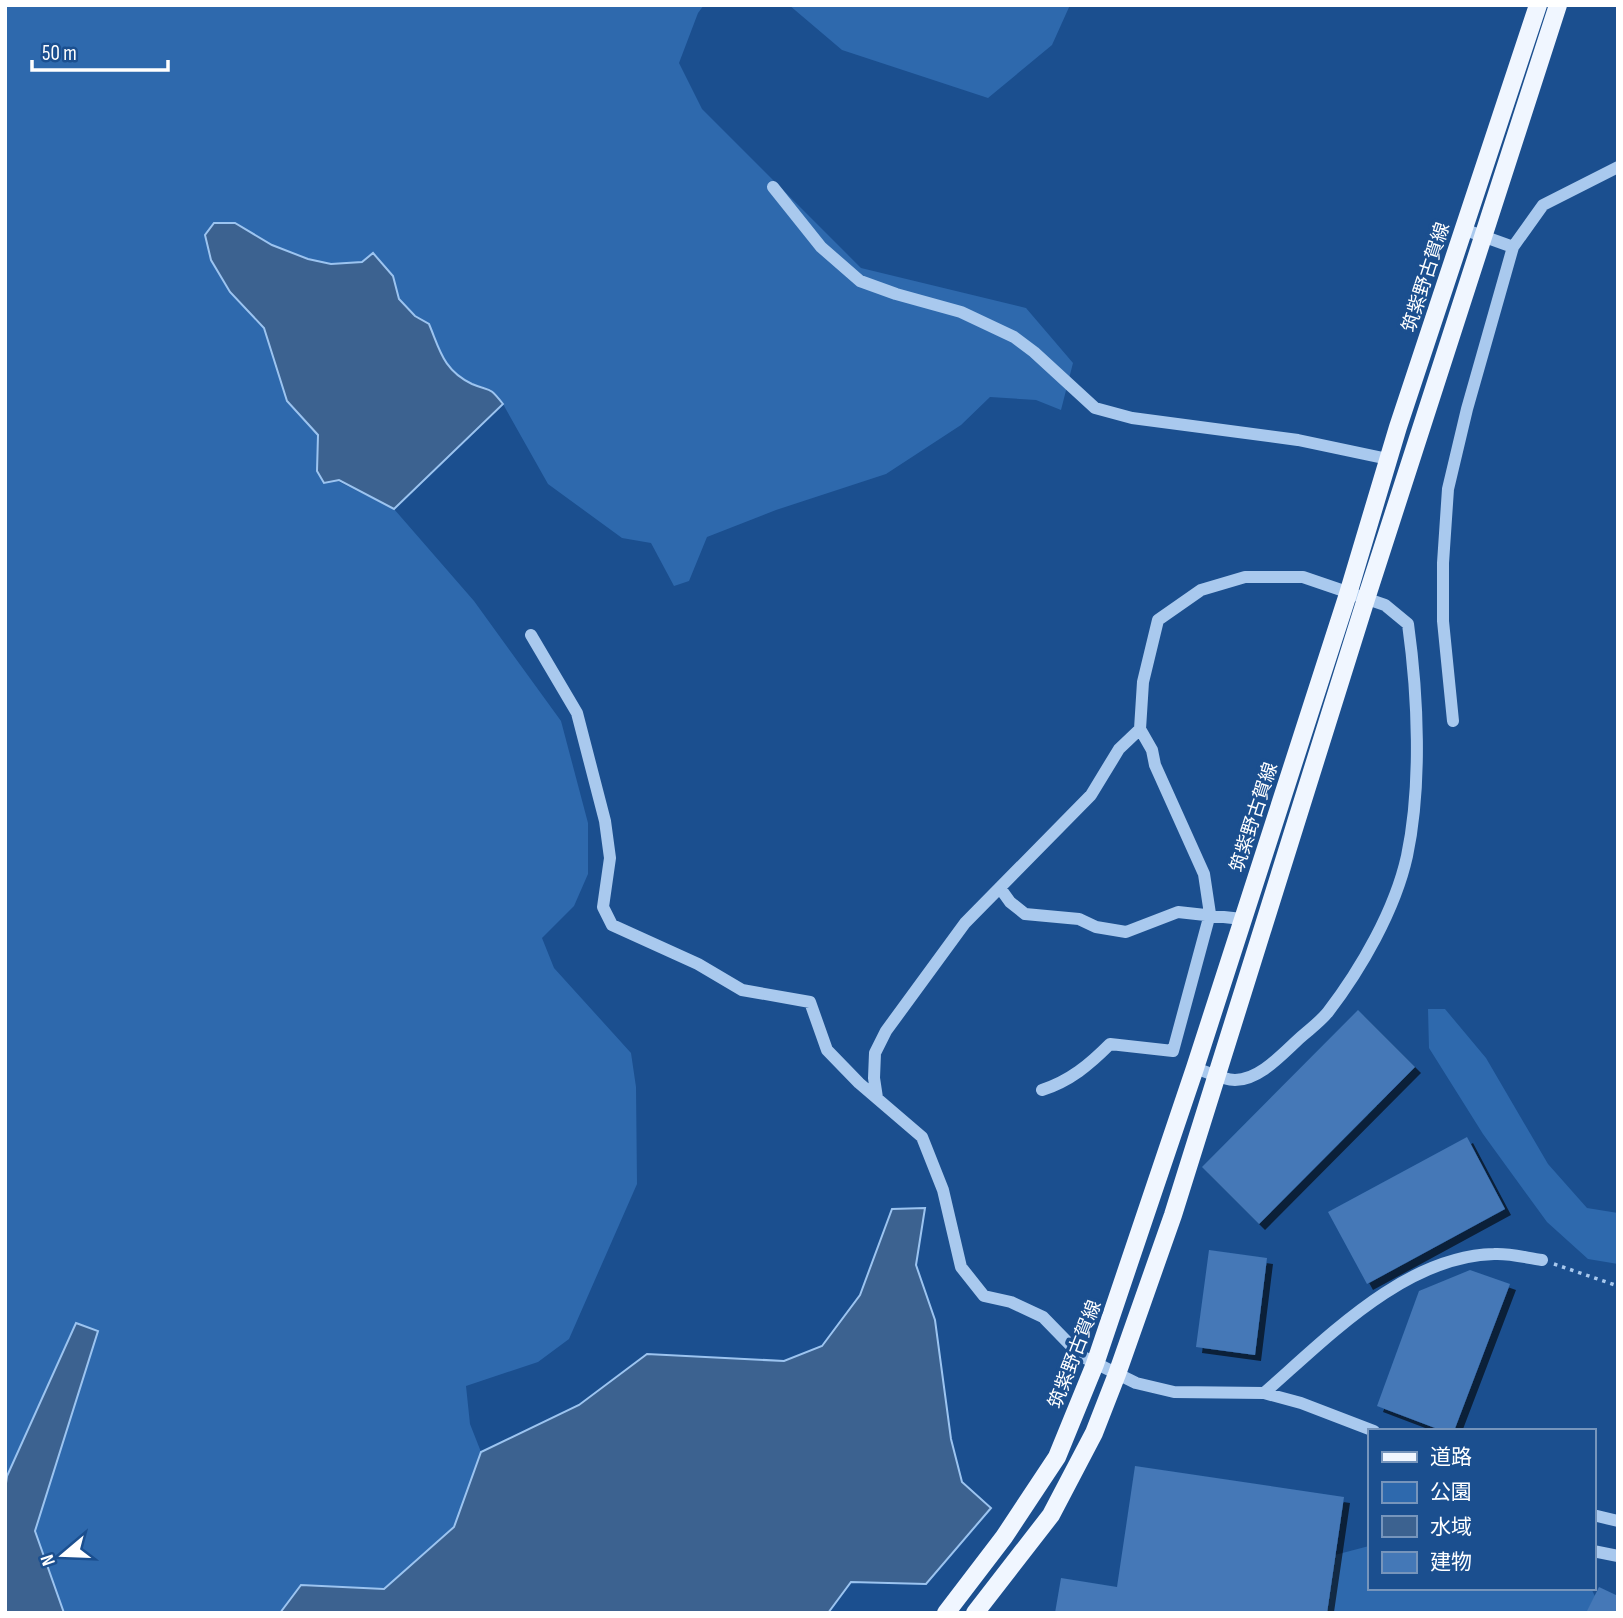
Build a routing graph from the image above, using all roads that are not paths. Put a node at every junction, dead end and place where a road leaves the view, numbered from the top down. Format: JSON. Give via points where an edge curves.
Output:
{"nodes":[{"id":1,"x":1538,"y":5,"type":"edge"},
{"id":2,"x":1558,"y":5,"type":"edge"},
{"id":3,"x":1618,"y":167,"type":"edge"},
{"id":4,"x":773,"y":187,"type":"dead end"},
{"id":5,"x":1463,"y":229,"type":"junction"},
{"id":6,"x":1482,"y":236,"type":"junction"},
{"id":7,"x":1513,"y":247,"type":"junction"},
{"id":8,"x":1388,"y":459,"type":"junction"},
{"id":9,"x":1348,"y":593,"type":"junction"},
{"id":10,"x":1366,"y":599,"type":"junction"},
{"id":11,"x":531,"y":635,"type":"dead end"},
{"id":12,"x":1453,"y":721,"type":"dead end"},
{"id":13,"x":1140,"y":729,"type":"junction"},
{"id":14,"x":1000,"y":888,"type":"junction"},
{"id":15,"x":1210,"y":914,"type":"junction"},
{"id":16,"x":1242,"y":919,"type":"junction"},
{"id":17,"x":1195,"y":1068,"type":"junction"},
{"id":18,"x":1218,"y":1075,"type":"junction"},
{"id":19,"x":1042,"y":1090,"type":"dead end"},
{"id":20,"x":877,"y":1098,"type":"junction"},
{"id":21,"x":1542,"y":1260,"type":"road end"},
{"id":22,"x":1096,"y":1364,"type":"junction"},
{"id":23,"x":1117,"y":1374,"type":"junction"},
{"id":24,"x":1264,"y":1393,"type":"junction"},
{"id":25,"x":1369,"y":1429,"type":"edge"},
{"id":26,"x":1595,"y":1515,"type":"edge"},
{"id":27,"x":1618,"y":1521,"type":"edge"},
{"id":28,"x":1595,"y":1551,"type":"edge"},
{"id":29,"x":1618,"y":1556,"type":"edge"},
{"id":30,"x":946,"y":1613,"type":"edge"},
{"id":31,"x":975,"y":1613,"type":"edge"}],
"edges":[{"from":1,"to":5,"type":"main road","name":"筑紫野古賀線"},
{"from":2,"to":6,"type":"main road"},
{"from":3,"to":7,"type":"street","via":[[1543,205]]},
{"from":4,"to":8,"type":"street","via":[[821,247],[860,281],[961,312],[1014,337],[1095,408],[1132,418],[1298,440]]},
{"from":5,"to":6,"type":"street"},
{"from":5,"to":8,"type":"main road","name":"筑紫野古賀線"},
{"from":6,"to":7,"type":"street"},
{"from":6,"to":10,"type":"main road"},
{"from":7,"to":12,"type":"street","via":[[1448,489],[1443,621]]},
{"from":8,"to":9,"type":"main road","name":"筑紫野古賀線"},
{"from":9,"to":10,"type":"street"},
{"from":9,"to":13,"type":"street","via":[[1303,577],[1245,577],[1201,590],[1158,620],[1143,682]]},
{"from":9,"to":16,"type":"main road","name":"筑紫野古賀線"},
{"from":10,"to":18,"type":"main road"},
{"from":10,"to":18,"type":"street","via":[[1385,605],[1408,624],[1415,706],[1415,800],[1406,859],[1385,920],[1327,1014],[1250,1077],[1234,1080]]},
{"from":11,"to":20,"type":"street","via":[[577,713],[604,821],[610,858],[603,907],[612,925],[698,964],[742,990],[810,1002],[827,1050]]},
{"from":13,"to":14,"type":"street","via":[[1119,749],[1091,795]]},
{"from":13,"to":15,"type":"street","via":[[1204,874]]},
{"from":14,"to":15,"type":"street","via":[[1025,914],[1079,919],[1126,932],[1178,912]]},
{"from":14,"to":20,"type":"street","via":[[965,923],[886,1031],[875,1053]]},
{"from":15,"to":16,"type":"street"},
{"from":15,"to":19,"type":"street","via":[[1173,1051],[1110,1044],[1085,1068]]},
{"from":16,"to":17,"type":"main road","name":"筑紫野古賀線"},
{"from":17,"to":18,"type":"street"},
{"from":17,"to":22,"type":"main road","name":"筑紫野古賀線"},
{"from":18,"to":23,"type":"main road"},
{"from":20,"to":22,"type":"street","via":[[922,1137],[943,1190],[961,1267],[984,1296],[1043,1317],[1081,1356]]},
{"from":21,"to":24,"type":"street","via":[[1495,1254],[1465,1258],[1401,1282],[1347,1321]]},
{"from":22,"to":23,"type":"street"},
{"from":22,"to":30,"type":"main road","name":"筑紫野古賀線","via":[[1057,1457]]},
{"from":23,"to":24,"type":"street","via":[[1174,1392]]},
{"from":23,"to":31,"type":"main road","via":[[1094,1433],[1051,1515]]},
{"from":24,"to":25,"type":"street"},
{"from":26,"to":27,"type":"street"},
{"from":28,"to":29,"type":"street"}]}
